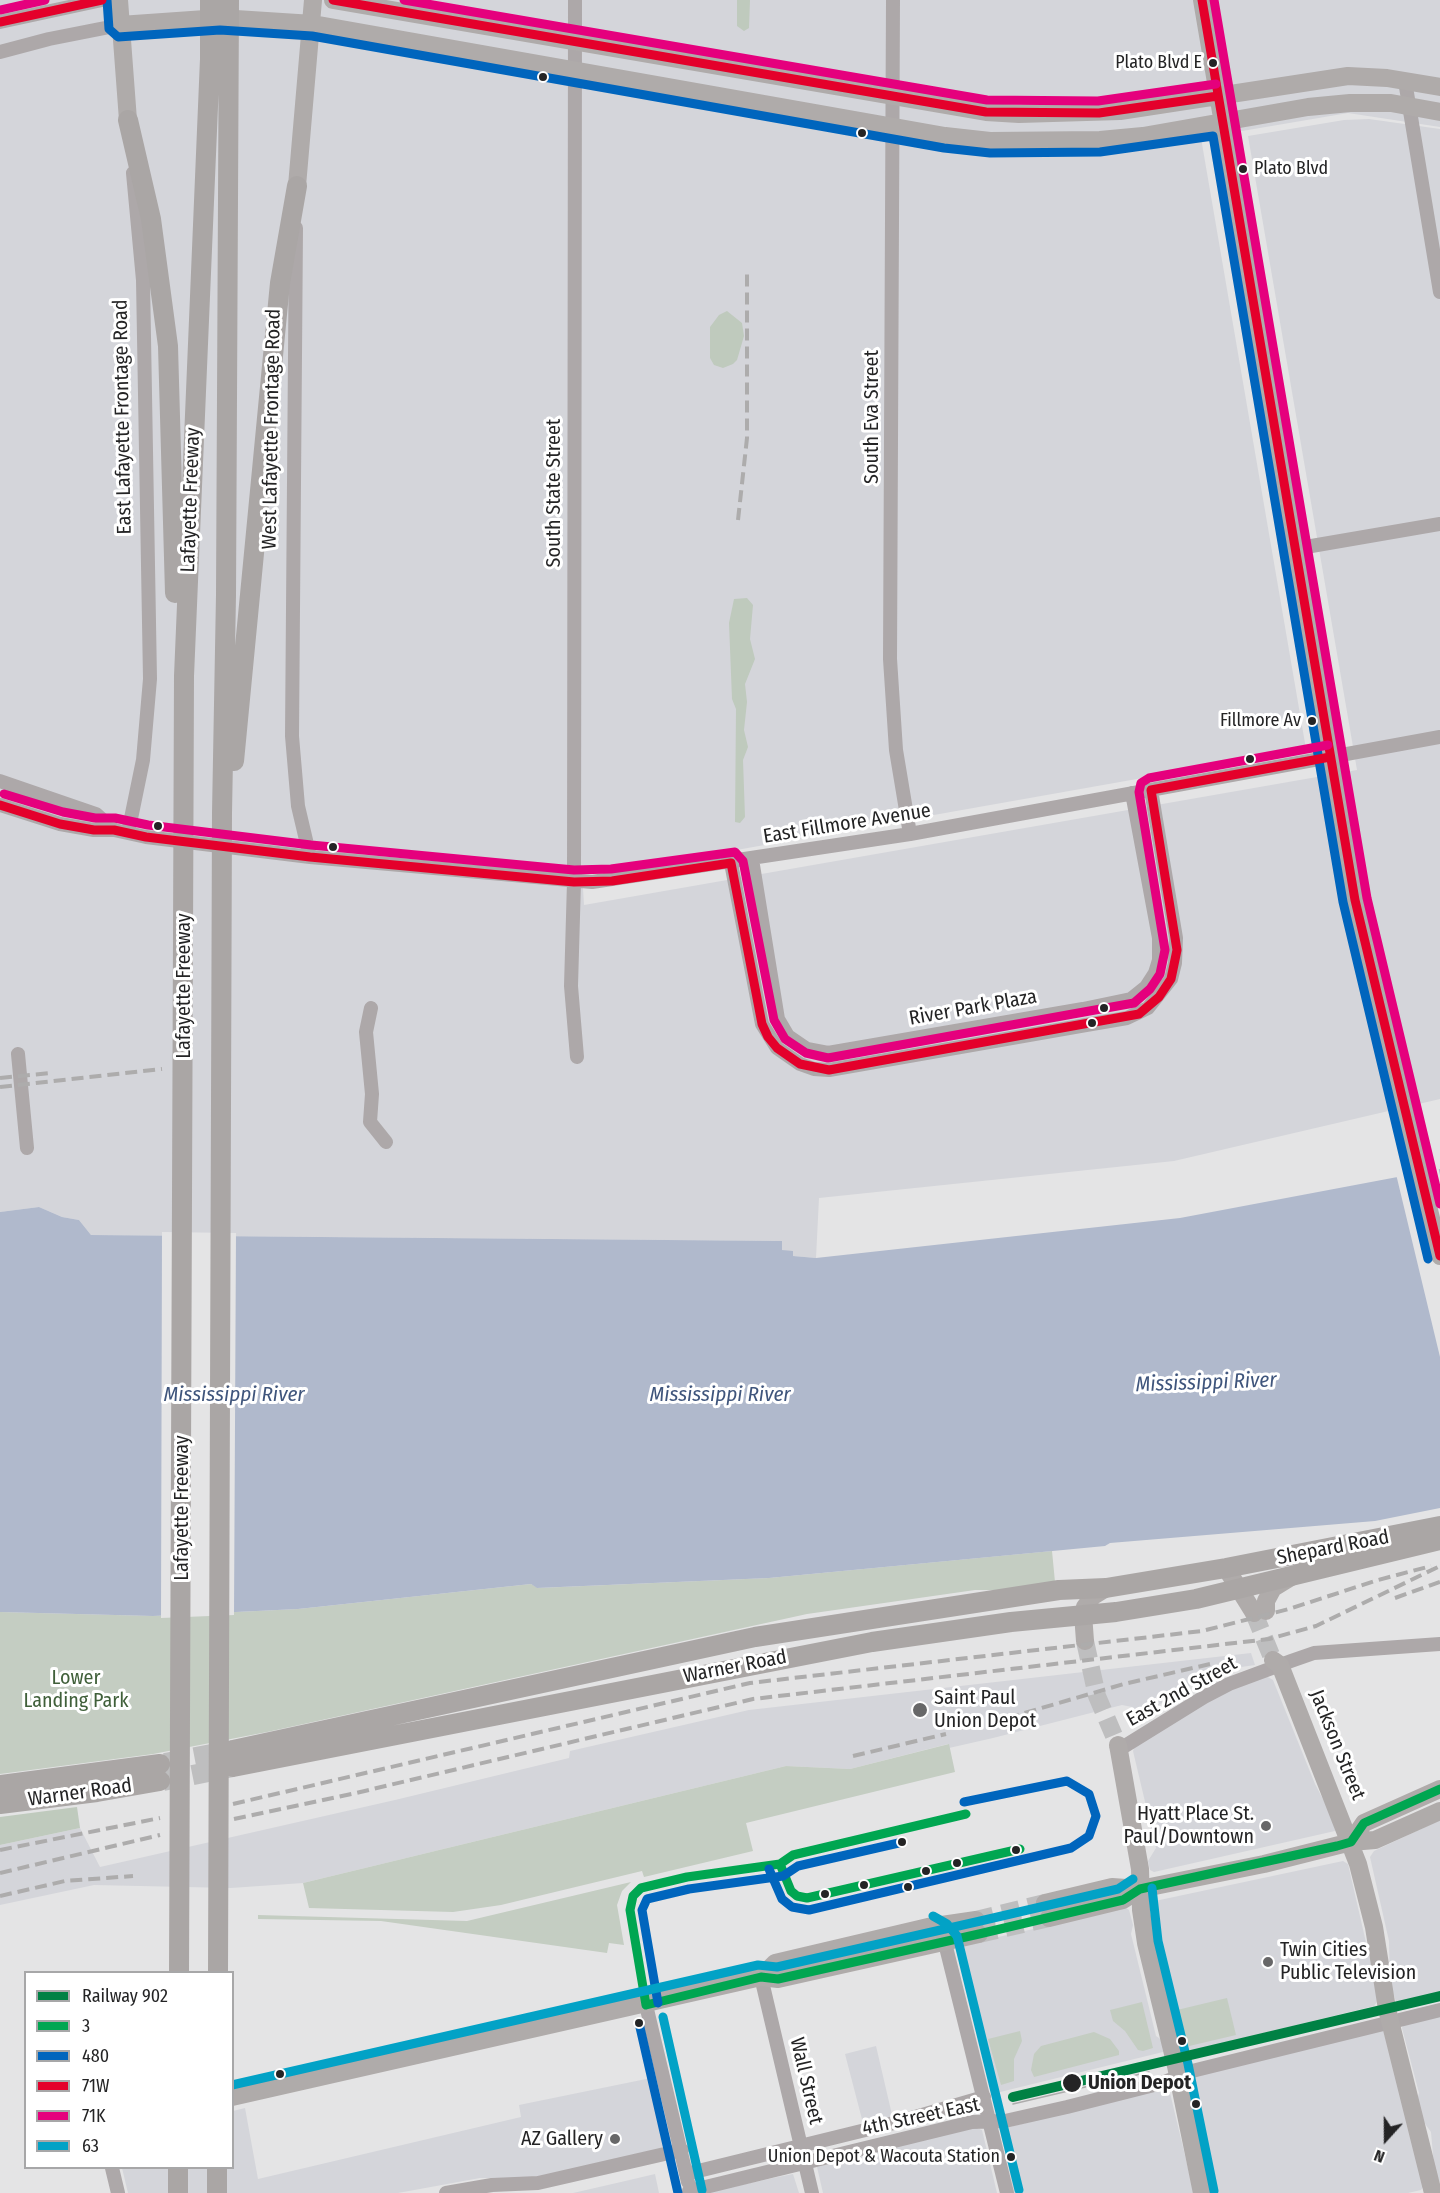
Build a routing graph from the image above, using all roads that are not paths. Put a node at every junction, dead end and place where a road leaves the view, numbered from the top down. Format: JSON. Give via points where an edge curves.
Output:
{"nodes":[{"id":1,"x":102,"y":0,"type":"edge"},
{"id":2,"x":119,"y":0,"type":"edge"},
{"id":3,"x":210,"y":0,"type":"edge"},
{"id":4,"x":229,"y":0,"type":"edge"},
{"id":5,"x":314,"y":0,"type":"edge"},
{"id":6,"x":333,"y":0,"type":"edge"},
{"id":7,"x":575,"y":0,"type":"edge"},
{"id":8,"x":893,"y":0,"type":"edge"},
{"id":9,"x":1202,"y":0,"type":"edge"},
{"id":10,"x":0,"y":22,"type":"edge"},
{"id":11,"x":313,"y":24,"type":"junction"},
{"id":12,"x":120,"y":25,"type":"junction"},
{"id":13,"x":574,"y":42,"type":"junction"},
{"id":14,"x":0,"y":52,"type":"edge"},
{"id":15,"x":220,"y":59,"type":"junction"},
{"id":16,"x":575,"y":71,"type":"junction"},
{"id":17,"x":1405,"y":81,"type":"junction"},
{"id":18,"x":1440,"y":87,"type":"edge"},
{"id":19,"x":1218,"y":96,"type":"junction"},
{"id":20,"x":891,"y":97,"type":"junction"},
{"id":21,"x":1410,"y":106,"type":"junction"},
{"id":22,"x":1440,"y":112,"type":"edge"},
{"id":23,"x":128,"y":120,"type":"junction"},
{"id":24,"x":1223,"y":123,"type":"junction"},
{"id":25,"x":893,"y":126,"type":"junction"},
{"id":26,"x":297,"y":186,"type":"junction"},
{"id":27,"x":1440,"y":292,"type":"edge"},
{"id":28,"x":1440,"y":524,"type":"edge"},
{"id":29,"x":1294,"y":549,"type":"junction"},
{"id":30,"x":184,"y":676,"type":"junction"},
{"id":31,"x":1440,"y":737,"type":"edge"},
{"id":32,"x":1330,"y":757,"type":"junction"},
{"id":33,"x":0,"y":781,"type":"edge"},
{"id":34,"x":1151,"y":790,"type":"junction"},
{"id":35,"x":1132,"y":793,"type":"junction"},
{"id":36,"x":0,"y":805,"type":"edge"},
{"id":37,"x":225,"y":813,"type":"junction"},
{"id":38,"x":114,"y":830,"type":"junction"},
{"id":39,"x":128,"y":833,"type":"junction"},
{"id":40,"x":910,"y":834,"type":"junction"},
{"id":41,"x":310,"y":857,"type":"junction"},
{"id":42,"x":752,"y":859,"type":"junction"},
{"id":43,"x":731,"y":863,"type":"junction"},
{"id":44,"x":574,"y":882,"type":"junction"},
{"id":45,"x":371,"y":1008,"type":"dead end"},
{"id":46,"x":18,"y":1054,"type":"dead end"},
{"id":47,"x":577,"y":1057,"type":"dead end"},
{"id":48,"x":386,"y":1142,"type":"dead end"},
{"id":49,"x":27,"y":1148,"type":"dead end"},
{"id":50,"x":1440,"y":1256,"type":"edge"},
{"id":51,"x":1440,"y":1526,"type":"edge"},
{"id":52,"x":1440,"y":1540,"type":"edge"},
{"id":53,"x":1226,"y":1568,"type":"junction"},
{"id":54,"x":1292,"y":1576,"type":"junction"},
{"id":55,"x":1107,"y":1588,"type":"junction"},
{"id":56,"x":1240,"y":1590,"type":"junction"},
{"id":57,"x":1083,"y":1614,"type":"junction"},
{"id":58,"x":1085,"y":1641,"type":"tunnel mouth"},
{"id":59,"x":1440,"y":1644,"type":"edge"},
{"id":60,"x":1278,"y":1661,"type":"junction"},
{"id":61,"x":1119,"y":1747,"type":"joint"},
{"id":62,"x":0,"y":1785,"type":"edge"},
{"id":63,"x":1440,"y":1789,"type":"edge"},
{"id":64,"x":0,"y":1804,"type":"edge"},
{"id":65,"x":1440,"y":1811,"type":"edge"},
{"id":66,"x":1351,"y":1842,"type":"junction"},
{"id":67,"x":1140,"y":1889,"type":"junction"},
{"id":68,"x":1047,"y":1911,"type":"tunnel mouth"},
{"id":69,"x":928,"y":1926,"type":"junction"},
{"id":70,"x":946,"y":1940,"type":"junction"},
{"id":71,"x":179,"y":1971,"type":"edge"},
{"id":72,"x":218,"y":1971,"type":"edge"},
{"id":73,"x":761,"y":1977,"type":"junction"},
{"id":74,"x":646,"y":2005,"type":"junction"},
{"id":75,"x":1440,"y":2010,"type":"edge"},
{"id":76,"x":1391,"y":2022,"type":"junction"},
{"id":77,"x":1178,"y":2076,"type":"junction"},
{"id":78,"x":234,"y":2097,"type":"edge"},
{"id":79,"x":984,"y":2097,"type":"junction"},
{"id":80,"x":990,"y":2121,"type":"junction"},
{"id":81,"x":801,"y":2145,"type":"junction"},
{"id":82,"x":682,"y":2150,"type":"junction"},
{"id":83,"x":806,"y":2164,"type":"junction"},
{"id":84,"x":112,"y":2169,"type":"edge"},
{"id":85,"x":178,"y":2169,"type":"edge"},
{"id":86,"x":217,"y":2169,"type":"edge"},
{"id":87,"x":686,"y":2174,"type":"junction"},
{"id":88,"x":690,"y":2192,"type":"edge"},
{"id":89,"x":118,"y":2193,"type":"edge"},
{"id":90,"x":178,"y":2193,"type":"edge"},
{"id":91,"x":217,"y":2193,"type":"edge"},
{"id":92,"x":446,"y":2193,"type":"edge"},
{"id":93,"x":812,"y":2193,"type":"edge"},
{"id":94,"x":1007,"y":2193,"type":"edge"},
{"id":95,"x":1202,"y":2193,"type":"edge"},
{"id":96,"x":1433,"y":2193,"type":"edge"}],
"edges":[{"from":1,"to":10,"type":"street"},
{"from":2,"to":12,"type":"main road","name":"East Lafayette Frontage Road"},
{"from":3,"to":15,"type":"highway","name":"Lafayette Freeway"},
{"from":4,"to":15,"type":"highway","name":"Lafayette Freeway"},
{"from":5,"to":11,"type":"main road","name":"West Lafayette Frontage Road"},
{"from":6,"to":13,"type":"main road"},
{"from":7,"to":13,"type":"street","name":"South State Street"},
{"from":8,"to":20,"type":"street","name":"South Eva Street"},
{"from":9,"to":19,"type":"main road"},
{"from":11,"to":12,"type":"main road","via":[[220,18]]},
{"from":11,"to":16,"type":"main road"},
{"from":11,"to":26,"type":"main road","name":"West Lafayette Frontage Road"},
{"from":12,"to":14,"type":"street"},
{"from":12,"to":23,"type":"main road","name":"East Lafayette Frontage Road"},
{"from":13,"to":16,"type":"street","name":"South State Street"},
{"from":13,"to":20,"type":"main road"},
{"from":15,"to":30,"type":"highway","name":"Lafayette Freeway"},
{"from":15,"to":37,"type":"highway","name":"Lafayette Freeway"},
{"from":16,"to":25,"type":"main road"},
{"from":16,"to":44,"type":"street","name":"South State Street"},
{"from":17,"to":18,"type":"main road"},
{"from":17,"to":19,"type":"main road","via":[[1348,76]]},
{"from":17,"to":21,"type":"street"},
{"from":19,"to":20,"type":"main road","via":[[1109,112],[1019,114]]},
{"from":19,"to":24,"type":"main road"},
{"from":20,"to":25,"type":"street","name":"South Eva Street"},
{"from":21,"to":22,"type":"main road"},
{"from":21,"to":24,"type":"main road","via":[[1340,104]]},
{"from":21,"to":27,"type":"street"},
{"from":23,"to":30,"type":"highway","via":[[151,219],[168,346],[175,594]]},
{"from":23,"to":39,"type":"street","name":"East Lafayette Frontage Road","via":[[143,280],[150,679],[143,760]]},
{"from":24,"to":25,"type":"main road","via":[[1100,140],[1028,141],[945,136]]},
{"from":24,"to":29,"type":"main road"},
{"from":25,"to":40,"type":"street","name":"South Eva Street","via":[[890,659],[896,750]]},
{"from":26,"to":37,"type":"highway","via":[[280,283]]},
{"from":26,"to":41,"type":"street","name":"West Lafayette Frontage Road","via":[[292,736],[298,806]]},
{"from":28,"to":29,"type":"street"},
{"from":29,"to":32,"type":"main road"},
{"from":30,"to":71,"type":"highway","name":"Lafayette Freeway"},
{"from":31,"to":32,"type":"street","name":"East Fillmore Avenue"},
{"from":32,"to":34,"type":"street","name":"East Fillmore Avenue"},
{"from":32,"to":50,"type":"main road","via":[[1360,925]]},
{"from":33,"to":38,"type":"street","name":"East Fillmore Avenue","via":[[96,814]]},
{"from":34,"to":35,"type":"street","name":"East Fillmore Avenue"},
{"from":34,"to":43,"type":"street","name":"River Park Plaza","via":[[1176,938],[1171,980],[1148,1008],[1133,1016],[829,1070],[800,1064],[777,1048],[762,1024]]},
{"from":35,"to":40,"type":"street","name":"East Fillmore Avenue"},
{"from":35,"to":42,"type":"street","name":"River Park Plaza","via":[[1158,933],[1159,960],[1146,987],[1131,999],[1083,1009],[828,1053],[807,1049],[788,1036],[778,1019]]},
{"from":36,"to":38,"type":"street","name":"East Fillmore Avenue","via":[[60,824]]},
{"from":37,"to":72,"type":"highway","name":"Lafayette Freeway"},
{"from":38,"to":39,"type":"street","name":"East Fillmore Avenue"},
{"from":39,"to":41,"type":"street","name":"East Fillmore Avenue"},
{"from":40,"to":42,"type":"street","name":"East Fillmore Avenue"},
{"from":41,"to":44,"type":"street","name":"East Fillmore Avenue"},
{"from":42,"to":43,"type":"street","name":"East Fillmore Avenue"},
{"from":43,"to":44,"type":"street","name":"East Fillmore Avenue","via":[[612,881]]},
{"from":44,"to":47,"type":"street","name":"South State Street","via":[[571,986]]},
{"from":45,"to":48,"type":"street","via":[[366,1032],[372,1094],[370,1122]]},
{"from":46,"to":49,"type":"street"},
{"from":51,"to":53,"type":"highway","name":"Shepard Road"},
{"from":52,"to":54,"type":"highway","name":"Shepard Road"},
{"from":53,"to":55,"type":"highway","name":"Warner Road"},
{"from":53,"to":56,"type":"main road"},
{"from":54,"to":56,"type":"highway","name":"Shepard Road"},
{"from":54,"to":56,"type":"main road","via":[[1274,1588],[1260,1612]]},
{"from":55,"to":57,"type":"main road","via":[[1093,1596]]},
{"from":55,"to":57,"type":"highway","name":"Warner Road","via":[[1059,1590],[755,1637],[233,1758],[860,1644]]},
{"from":56,"to":57,"type":"highway","name":"Warner Road"},
{"from":57,"to":58,"type":"main road"},
{"from":59,"to":60,"type":"street","name":"East 2nd Street","via":[[1314,1653]]},
{"from":60,"to":61,"type":"street","name":"East 2nd Street","via":[[1204,1697]]},
{"from":60,"to":66,"type":"main road","name":"Jackson Street"},
{"from":61,"to":67,"type":"main road"},
{"from":62,"to":64,"type":"highway","name":"Warner Road","via":[[160,1773],[97,1792]]},
{"from":63,"to":66,"type":"main road","via":[[1364,1823]]},
{"from":65,"to":66,"type":"main road","via":[[1375,1840]]},
{"from":66,"to":67,"type":"main road"},
{"from":66,"to":76,"type":"main road","name":"Jackson Street","via":[[1374,1927]]},
{"from":67,"to":68,"type":"main road","via":[[1123,1900]]},
{"from":67,"to":77,"type":"main road","via":[[1146,1940]]},
{"from":69,"to":70,"type":"street"},
{"from":69,"to":70,"type":"main road","via":[[977,1927]]},
{"from":69,"to":73,"type":"main road","via":[[775,1964]]},
{"from":70,"to":73,"type":"main road","via":[[778,1979]]},
{"from":70,"to":79,"type":"street"},
{"from":73,"to":74,"type":"main road"},
{"from":73,"to":81,"type":"street","name":"Wall Street"},
{"from":74,"to":78,"type":"main road"},
{"from":74,"to":82,"type":"street"},
{"from":75,"to":76,"type":"street","name":"4th Street East"},
{"from":76,"to":77,"type":"street","name":"4th Street East"},
{"from":76,"to":96,"type":"main road","name":"Jackson Street"},
{"from":77,"to":80,"type":"street","name":"4th Street East","via":[[1077,2104]]},
{"from":77,"to":95,"type":"main road"},
{"from":79,"to":80,"type":"street"},
{"from":79,"to":81,"type":"street","name":"4th Street East"},
{"from":80,"to":83,"type":"street","name":"4th Street East","via":[[972,2122]]},
{"from":80,"to":94,"type":"street"},
{"from":81,"to":83,"type":"street","name":"Wall Street"},
{"from":81,"to":87,"type":"street","name":"4th Street East"},
{"from":82,"to":87,"type":"street"},
{"from":82,"to":92,"type":"street","via":[[538,2183]]},
{"from":83,"to":88,"type":"street","name":"4th Street East"},
{"from":83,"to":93,"type":"street","name":"Wall Street"},
{"from":84,"to":89,"type":"street"},
{"from":85,"to":90,"type":"highway"},
{"from":86,"to":91,"type":"highway"},
{"from":87,"to":88,"type":"street"}]}
